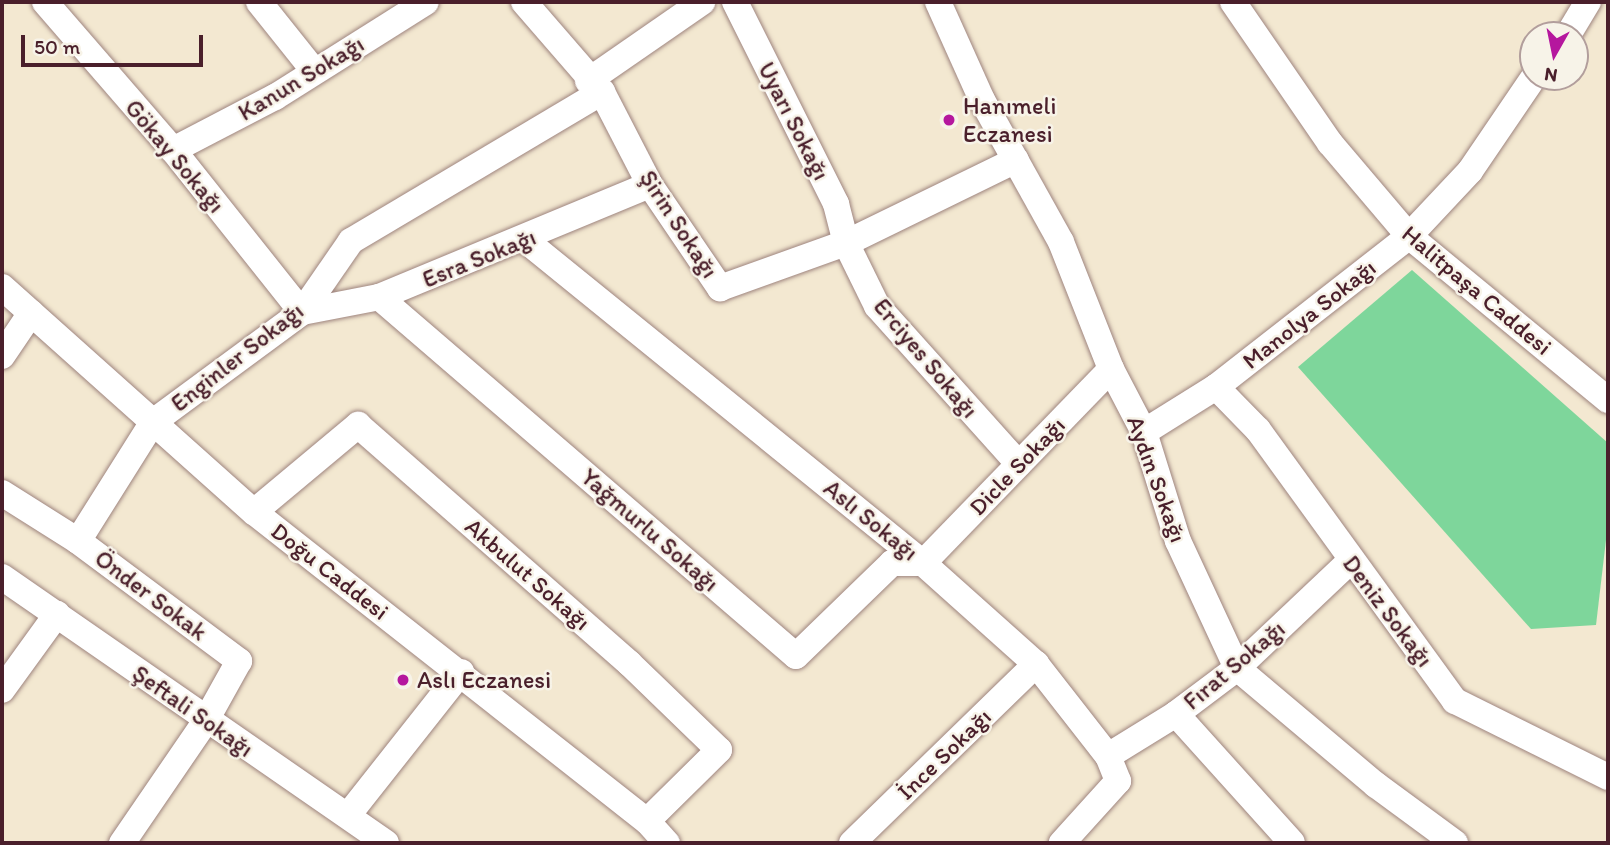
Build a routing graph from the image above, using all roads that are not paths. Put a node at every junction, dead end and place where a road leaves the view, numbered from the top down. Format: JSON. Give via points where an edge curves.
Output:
{"nodes":[{"id":1,"x":45,"y":2,"type":"edge"},
{"id":2,"x":259,"y":2,"type":"edge"},
{"id":3,"x":426,"y":2,"type":"edge"},
{"id":4,"x":524,"y":2,"type":"edge"},
{"id":5,"x":702,"y":2,"type":"edge"},
{"id":6,"x":735,"y":2,"type":"edge"},
{"id":7,"x":938,"y":2,"type":"edge"},
{"id":8,"x":1588,"y":2,"type":"edge"},
{"id":9,"x":1239,"y":4,"type":"edge"},
{"id":10,"x":1576,"y":21,"type":"edge"},
{"id":11,"x":314,"y":71,"type":"junction"},
{"id":12,"x":595,"y":87,"type":"junction"},
{"id":13,"x":1524,"y":91,"type":"edge"},
{"id":14,"x":173,"y":150,"type":"junction"},
{"id":15,"x":1016,"y":160,"type":"junction"},
{"id":16,"x":650,"y":185,"type":"junction"},
{"id":17,"x":1409,"y":236,"type":"junction"},
{"id":18,"x":525,"y":240,"type":"junction"},
{"id":19,"x":846,"y":243,"type":"junction"},
{"id":20,"x":2,"y":287,"type":"edge"},
{"id":21,"x":379,"y":297,"type":"junction"},
{"id":22,"x":31,"y":313,"type":"junction"},
{"id":23,"x":302,"y":313,"type":"junction"},
{"id":24,"x":2,"y":356,"type":"edge"},
{"id":25,"x":1111,"y":369,"type":"junction"},
{"id":26,"x":1216,"y":387,"type":"junction"},
{"id":27,"x":1608,"y":400,"type":"edge"},
{"id":28,"x":153,"y":422,"type":"junction"},
{"id":29,"x":1144,"y":432,"type":"junction"},
{"id":30,"x":1019,"y":464,"type":"junction"},
{"id":31,"x":2,"y":493,"type":"edge"},
{"id":32,"x":254,"y":512,"type":"junction"},
{"id":33,"x":78,"y":541,"type":"junction"},
{"id":34,"x":1350,"y":561,"type":"junction"},
{"id":35,"x":923,"y":563,"type":"junction"},
{"id":36,"x":2,"y":577,"type":"edge"},
{"id":37,"x":57,"y":614,"type":"junction"},
{"id":38,"x":1036,"y":664,"type":"junction"},
{"id":39,"x":1237,"y":668,"type":"junction"},
{"id":40,"x":461,"y":672,"type":"junction"},
{"id":41,"x":2,"y":690,"type":"edge"},
{"id":42,"x":1176,"y":715,"type":"junction"},
{"id":43,"x":205,"y":722,"type":"junction"},
{"id":44,"x":1108,"y":756,"type":"junction"},
{"id":45,"x":1608,"y":777,"type":"edge"},
{"id":46,"x":349,"y":814,"type":"junction"},
{"id":47,"x":647,"y":821,"type":"junction"},
{"id":48,"x":122,"y":843,"type":"edge"},
{"id":49,"x":386,"y":843,"type":"edge"},
{"id":50,"x":667,"y":843,"type":"edge"},
{"id":51,"x":852,"y":843,"type":"edge"},
{"id":52,"x":1062,"y":843,"type":"edge"},
{"id":53,"x":1292,"y":843,"type":"edge"},
{"id":54,"x":1455,"y":843,"type":"edge"}],
"edges":[{"from":1,"to":14,"type":"street","name":"Gökay Sokağı"},
{"from":2,"to":11,"type":"street"},
{"from":3,"to":11,"type":"street","name":"Kanun Sokağı"},
{"from":4,"to":12,"type":"street","name":"Şirin Sokağı"},
{"from":5,"to":12,"type":"street","name":"Enginler Sokağı"},
{"from":6,"to":19,"type":"street","name":"Uyarı Sokağı","via":[[836,204]]},
{"from":7,"to":15,"type":"street","name":"Aydın Sokağı","via":[[982,100]]},
{"from":8,"to":10,"type":"street"},
{"from":9,"to":17,"type":"street","name":"Halitpaşa Caddesi","via":[[1330,143]]},
{"from":11,"to":14,"type":"street","name":"Kanun Sokağı"},
{"from":12,"to":16,"type":"street","name":"Şirin Sokağı"},
{"from":12,"to":23,"type":"street","name":"Enginler Sokağı","via":[[351,241]]},
{"from":13,"to":17,"type":"street","name":"Manolya Sokağı","via":[[1470,171]]},
{"from":14,"to":23,"type":"street","name":"Gökay Sokağı"},
{"from":15,"to":19,"type":"street","name":"Şirin Sokağı"},
{"from":15,"to":25,"type":"street","name":"Aydın Sokağı","via":[[1061,242]]},
{"from":16,"to":18,"type":"street","name":"Esra Sokağı"},
{"from":16,"to":19,"type":"street","name":"Şirin Sokağı","via":[[720,288]]},
{"from":17,"to":26,"type":"street","name":"Manolya Sokağı"},
{"from":17,"to":27,"type":"street","name":"Halitpaşa Caddesi"},
{"from":18,"to":21,"type":"street","name":"Esra Sokağı"},
{"from":18,"to":35,"type":"street","name":"Aslı Sokağı"},
{"from":19,"to":30,"type":"street","name":"Erciyes Sokağı","via":[[877,306]]},
{"from":20,"to":22,"type":"street","name":"Doğu Caddesi"},
{"from":21,"to":23,"type":"street","name":"Esra Sokağı"},
{"from":21,"to":35,"type":"street","name":"Yağmurlu Sokağı","via":[[796,656],[892,563]]},
{"from":22,"to":24,"type":"street"},
{"from":22,"to":28,"type":"street","name":"Doğu Caddesi"},
{"from":23,"to":28,"type":"street","name":"Enginler Sokağı"},
{"from":25,"to":29,"type":"street","name":"Aydın Sokağı"},
{"from":25,"to":30,"type":"street","name":"Dicle Sokağı"},
{"from":26,"to":29,"type":"street","name":"Manolya Sokağı"},
{"from":26,"to":34,"type":"street","name":"Deniz Sokağı","via":[[1258,430]]},
{"from":28,"to":32,"type":"street","name":"Doğu Caddesi"},
{"from":28,"to":33,"type":"street","name":"Enginler Sokağı"},
{"from":29,"to":39,"type":"street","name":"Aydın Sokağı","via":[[1178,541]]},
{"from":30,"to":35,"type":"street","name":"Dicle Sokağı"},
{"from":31,"to":33,"type":"street","name":"Önder Sokak"},
{"from":32,"to":40,"type":"street","name":"Doğu Caddesi"},
{"from":32,"to":47,"type":"street","name":"Akbulut Sokağı","via":[[358,425],[629,663],[719,750]]},
{"from":33,"to":43,"type":"street","name":"Önder Sokak","via":[[239,661]]},
{"from":34,"to":39,"type":"street","name":"Fırat Sokağı"},
{"from":34,"to":45,"type":"street","name":"Deniz Sokağı","via":[[1455,701]]},
{"from":35,"to":38,"type":"street","name":"Aslı Sokağı"},
{"from":36,"to":37,"type":"street","name":"Şeftali Sokağı"},
{"from":37,"to":41,"type":"street"},
{"from":37,"to":43,"type":"street","name":"Şeftali Sokağı"},
{"from":38,"to":44,"type":"street","name":"Aslı Sokağı"},
{"from":38,"to":51,"type":"street","name":"İnce Sokağı"},
{"from":39,"to":42,"type":"street","name":"Fırat Sokağı"},
{"from":39,"to":54,"type":"street","name":"Aydın Sokağı","via":[[1376,785]]},
{"from":40,"to":46,"type":"street"},
{"from":40,"to":47,"type":"street","name":"Doğu Caddesi"},
{"from":42,"to":44,"type":"street","name":"Fırat Sokağı"},
{"from":42,"to":53,"type":"street"},
{"from":43,"to":46,"type":"street","name":"Şeftali Sokağı"},
{"from":43,"to":48,"type":"street"},
{"from":44,"to":52,"type":"street","name":"Aslı Sokağı","via":[[1118,781]]},
{"from":46,"to":49,"type":"street","name":"Şeftali Sokağı"},
{"from":47,"to":50,"type":"street","name":"Doğu Caddesi"}]}
